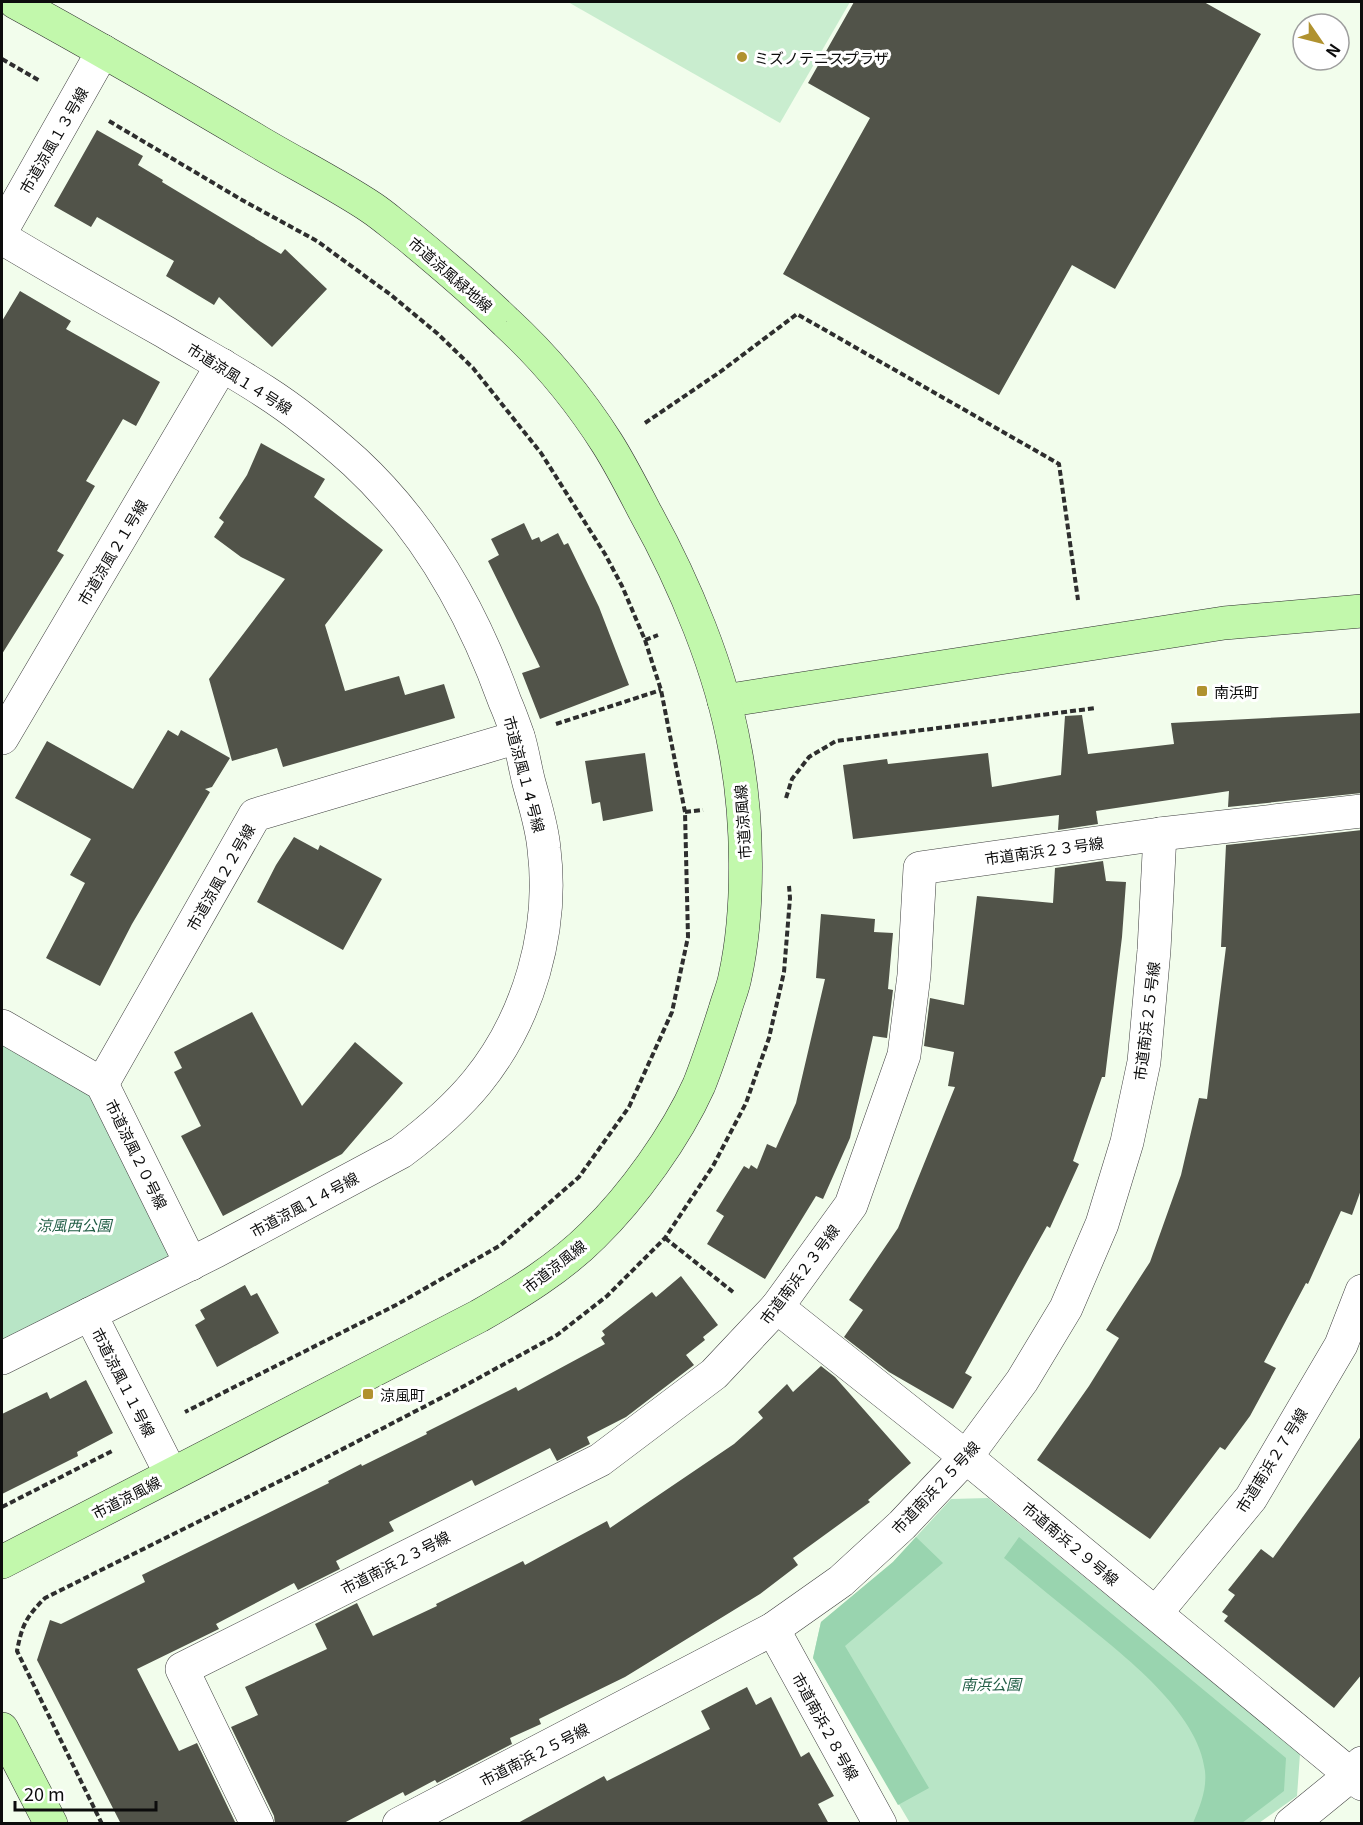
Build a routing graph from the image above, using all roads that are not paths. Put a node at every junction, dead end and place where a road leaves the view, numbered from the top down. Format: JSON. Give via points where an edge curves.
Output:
{"nodes":[{"id":1,"x":15,"y":2,"type":"edge"},
{"id":2,"x":104,"y":51,"type":"junction"},
{"id":3,"x":2,"y":230,"type":"edge"},
{"id":4,"x":2,"y":238,"type":"edge"},
{"id":5,"x":222,"y":366,"type":"junction"},
{"id":6,"x":1362,"y":611,"type":"edge"},
{"id":7,"x":724,"y":701,"type":"junction"},
{"id":8,"x":518,"y":737,"type":"junction"},
{"id":9,"x":2,"y":738,"type":"edge"},
{"id":10,"x":1362,"y":810,"type":"edge"},
{"id":11,"x":1160,"y":834,"type":"junction"},
{"id":12,"x":2,"y":1026,"type":"edge"},
{"id":13,"x":102,"y":1084,"type":"junction"},
{"id":14,"x":190,"y":1264,"type":"junction"},
{"id":15,"x":1362,"y":1291,"type":"edge"},
{"id":16,"x":772,"y":1313,"type":"junction"},
{"id":17,"x":90,"y":1314,"type":"junction"},
{"id":18,"x":2,"y":1358,"type":"edge"},
{"id":19,"x":966,"y":1457,"type":"junction"},
{"id":20,"x":171,"y":1474,"type":"junction"},
{"id":21,"x":2,"y":1562,"type":"edge"},
{"id":22,"x":1156,"y":1613,"type":"junction"},
{"id":23,"x":773,"y":1629,"type":"junction"},
{"id":24,"x":2,"y":1729,"type":"edge"},
{"id":25,"x":1358,"y":1774,"type":"edge"},
{"id":26,"x":51,"y":1824,"type":"edge"},
{"id":27,"x":257,"y":1824,"type":"edge"},
{"id":28,"x":399,"y":1824,"type":"edge"},
{"id":29,"x":880,"y":1824,"type":"edge"},
{"id":30,"x":1291,"y":1824,"type":"edge"}],
"edges":[{"from":1,"to":2,"type":"street","name":"市道涼風緑地線"},
{"from":2,"to":3,"type":"street","name":"市道涼風１３号線"},
{"from":2,"to":7,"type":"street","name":"市道涼風緑地線","via":[[374,209],[508,323],[562,381],[607,442],[674,569]]},
{"from":4,"to":5,"type":"street","name":"市道涼風１４号線"},
{"from":5,"to":8,"type":"street","name":"市道涼風１４号線","via":[[313,425],[358,465],[418,534],[466,610],[492,665]]},
{"from":5,"to":9,"type":"street","name":"市道涼風２１号線"},
{"from":6,"to":7,"type":"street","via":[[1224,623]]},
{"from":7,"to":20,"type":"street","name":"市道涼風線","via":[[742,806],[744,912],[735,977],[697,1088],[651,1165],[592,1236],[518,1294]]},
{"from":8,"to":13,"type":"street","name":"市道涼風２２号線","via":[[255,815]]},
{"from":8,"to":14,"type":"street","name":"市道涼風１４号線","via":[[544,849],[544,919],[529,988],[498,1051],[455,1107],[401,1152]]},
{"from":10,"to":11,"type":"street","name":"市道南浜２３号線"},
{"from":11,"to":16,"type":"street","name":"市道南浜２３号線","via":[[920,868],[914,975],[904,1055],[851,1205]]},
{"from":11,"to":19,"type":"street","name":"市道南浜２５号線","via":[[1144,1062],[1102,1224],[1066,1308],[1022,1381]]},
{"from":12,"to":13,"type":"street","name":"市道涼風２０号線"},
{"from":13,"to":14,"type":"street","name":"市道涼風２０号線"},
{"from":14,"to":17,"type":"street","name":"市道涼風１４号線"},
{"from":15,"to":22,"type":"street","name":"市道南浜２７号線","via":[[1341,1345],[1251,1498]]},
{"from":16,"to":19,"type":"street","name":"市道南浜２９号線"},
{"from":16,"to":27,"type":"street","name":"市道南浜２３号線","via":[[714,1374],[600,1460],[182,1669]]},
{"from":17,"to":18,"type":"street","name":"市道涼風１１号線"},
{"from":17,"to":20,"type":"street","name":"市道涼風１１号線"},
{"from":19,"to":22,"type":"street","name":"市道南浜２９号線"},
{"from":19,"to":23,"type":"street","name":"市道南浜２５号線","via":[[858,1565]]},
{"from":20,"to":21,"type":"street","name":"市道涼風線"},
{"from":22,"to":25,"type":"street","name":"市道南浜２９号線"},
{"from":23,"to":28,"type":"street","name":"市道南浜２５号線"},
{"from":23,"to":29,"type":"street","name":"市道南浜２８号線"},
{"from":24,"to":26,"type":"street"},
{"from":25,"to":30,"type":"street"}]}
